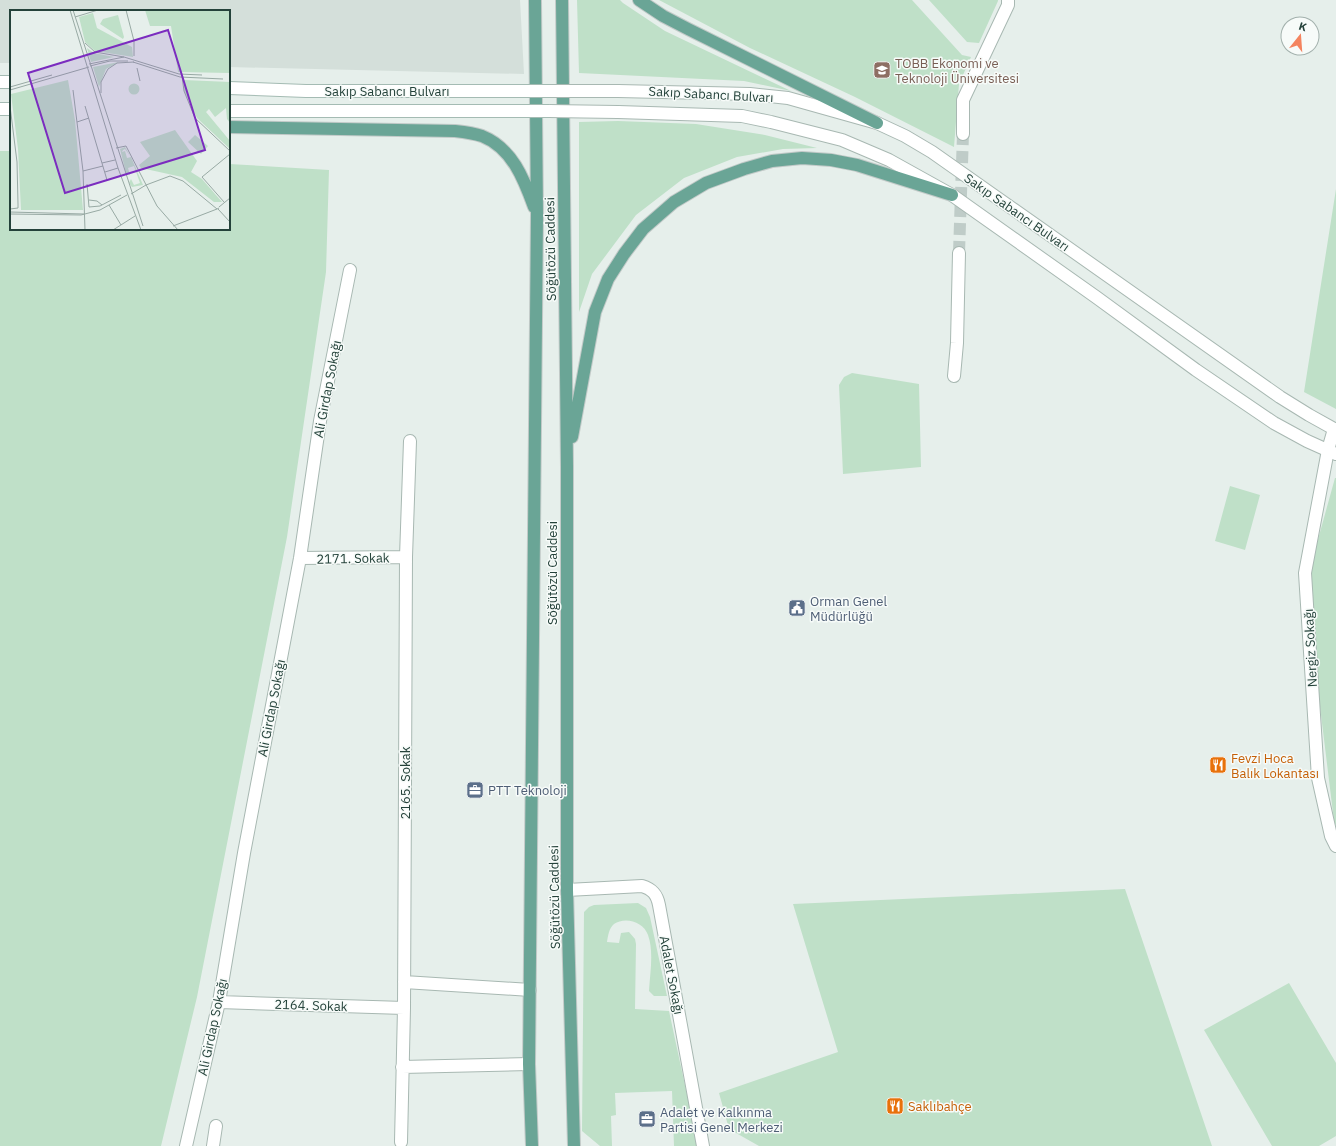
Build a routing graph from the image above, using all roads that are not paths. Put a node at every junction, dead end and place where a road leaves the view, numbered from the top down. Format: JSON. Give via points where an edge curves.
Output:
{"nodes":[{"id":1,"x":535,"y":0,"type":"edge"},
{"id":2,"x":562,"y":0,"type":"edge"},
{"id":3,"x":638,"y":0,"type":"edge"},
{"id":4,"x":1008,"y":0,"type":"edge"},
{"id":5,"x":230,"y":88,"type":"edge"},
{"id":6,"x":230,"y":111,"type":"edge"},
{"id":7,"x":877,"y":123,"type":"junction"},
{"id":8,"x":230,"y":127,"type":"edge"},
{"id":9,"x":963,"y":134,"type":"tunnel mouth"},
{"id":10,"x":952,"y":195,"type":"junction"},
{"id":11,"x":537,"y":214,"type":"junction"},
{"id":12,"x":958,"y":253,"type":"tunnel mouth"},
{"id":13,"x":350,"y":270,"type":"dead end"},
{"id":14,"x":954,"y":376,"type":"dead end"},
{"id":15,"x":1335,"y":429,"type":"edge"},
{"id":16,"x":410,"y":441,"type":"dead end"},
{"id":17,"x":1332,"y":452,"type":"edge"},
{"id":18,"x":566,"y":466,"type":"junction"},
{"id":19,"x":300,"y":558,"type":"junction"},
{"id":20,"x":406,"y":558,"type":"junction"},
{"id":21,"x":1336,"y":846,"type":"edge"},
{"id":22,"x":567,"y":890,"type":"junction"},
{"id":23,"x":404,"y":982,"type":"junction"},
{"id":24,"x":530,"y":990,"type":"junction"},
{"id":25,"x":219,"y":1002,"type":"junction"},
{"id":26,"x":404,"y":1008,"type":"junction"},
{"id":27,"x":529,"y":1064,"type":"junction"},
{"id":28,"x":402,"y":1067,"type":"junction"},
{"id":29,"x":216,"y":1126,"type":"dead end"},
{"id":30,"x":401,"y":1142,"type":"dead end"},
{"id":31,"x":186,"y":1146,"type":"edge"},
{"id":32,"x":213,"y":1146,"type":"edge"},
{"id":33,"x":532,"y":1146,"type":"edge"},
{"id":34,"x":574,"y":1146,"type":"edge"},
{"id":35,"x":703,"y":1146,"type":"edge"}],
"edges":[{"from":1,"to":11,"type":"main road","name":"Söğütözü Caddesi"},
{"from":2,"to":18,"type":"main road","name":"Söğütözü Caddesi"},
{"from":3,"to":7,"type":"main road","via":[[688,29]]},
{"from":4,"to":9,"type":"street","via":[[1008,5],[963,100]]},
{"from":5,"to":7,"type":"street","name":"Sakıp Sabancı Bulvarı","bridge":true,"via":[[306,91],[618,90],[750,94],[788,98]]},
{"from":6,"to":10,"type":"street","name":"Sakıp Sabancı Bulvarı","bridge":true,"via":[[494,110],[742,116],[842,140],[889,160]]},
{"from":7,"to":15,"type":"street","name":"Sakıp Sabancı Bulvarı","via":[[932,152],[1280,397]]},
{"from":8,"to":11,"type":"main road","via":[[469,132],[495,143],[507,154],[523,178]]},
{"from":10,"to":17,"type":"street","name":"Sakıp Sabancı Bulvarı","via":[[1209,380],[1274,423]]},
{"from":10,"to":18,"type":"main road","via":[[857,165],[802,158],[772,161],[744,169],[706,183],[674,202],[643,229],[608,279],[595,312]]},
{"from":11,"to":24,"type":"main road","name":"Söğütözü Caddesi"},
{"from":12,"to":14,"type":"street"},
{"from":13,"to":19,"type":"street","name":"Ali Girdap Sokağı","via":[[320,421]]},
{"from":15,"to":17,"type":"street","name":"Nergiz Sokağı"},
{"from":16,"to":20,"type":"street","name":"2165. Sokak"},
{"from":17,"to":21,"type":"street","name":"Nergiz Sokağı","via":[[1305,574],[1318,778],[1331,836]]},
{"from":18,"to":22,"type":"main road","name":"Söğütözü Caddesi"},
{"from":19,"to":20,"type":"street","name":"2171. Sokak"},
{"from":19,"to":25,"type":"street","name":"Ali Girdap Sokağı","via":[[244,853]]},
{"from":20,"to":23,"type":"street","name":"2165. Sokak"},
{"from":22,"to":34,"type":"main road","name":"Söğütözü Caddesi"},
{"from":22,"to":35,"type":"street","name":"Adalet Sokağı","via":[[642,886],[656,896]]},
{"from":23,"to":24,"type":"street"},
{"from":23,"to":26,"type":"street","name":"2165. Sokak"},
{"from":24,"to":27,"type":"main road","name":"Söğütözü Caddesi"},
{"from":25,"to":26,"type":"street","name":"2164. Sokak"},
{"from":25,"to":31,"type":"street","name":"Ali Girdap Sokağı"},
{"from":26,"to":28,"type":"street","name":"2165. Sokak"},
{"from":27,"to":28,"type":"street"},
{"from":27,"to":33,"type":"main road","name":"Söğütözü Caddesi"},
{"from":28,"to":30,"type":"street","name":"2165. Sokak"},
{"from":29,"to":32,"type":"street"}]}
